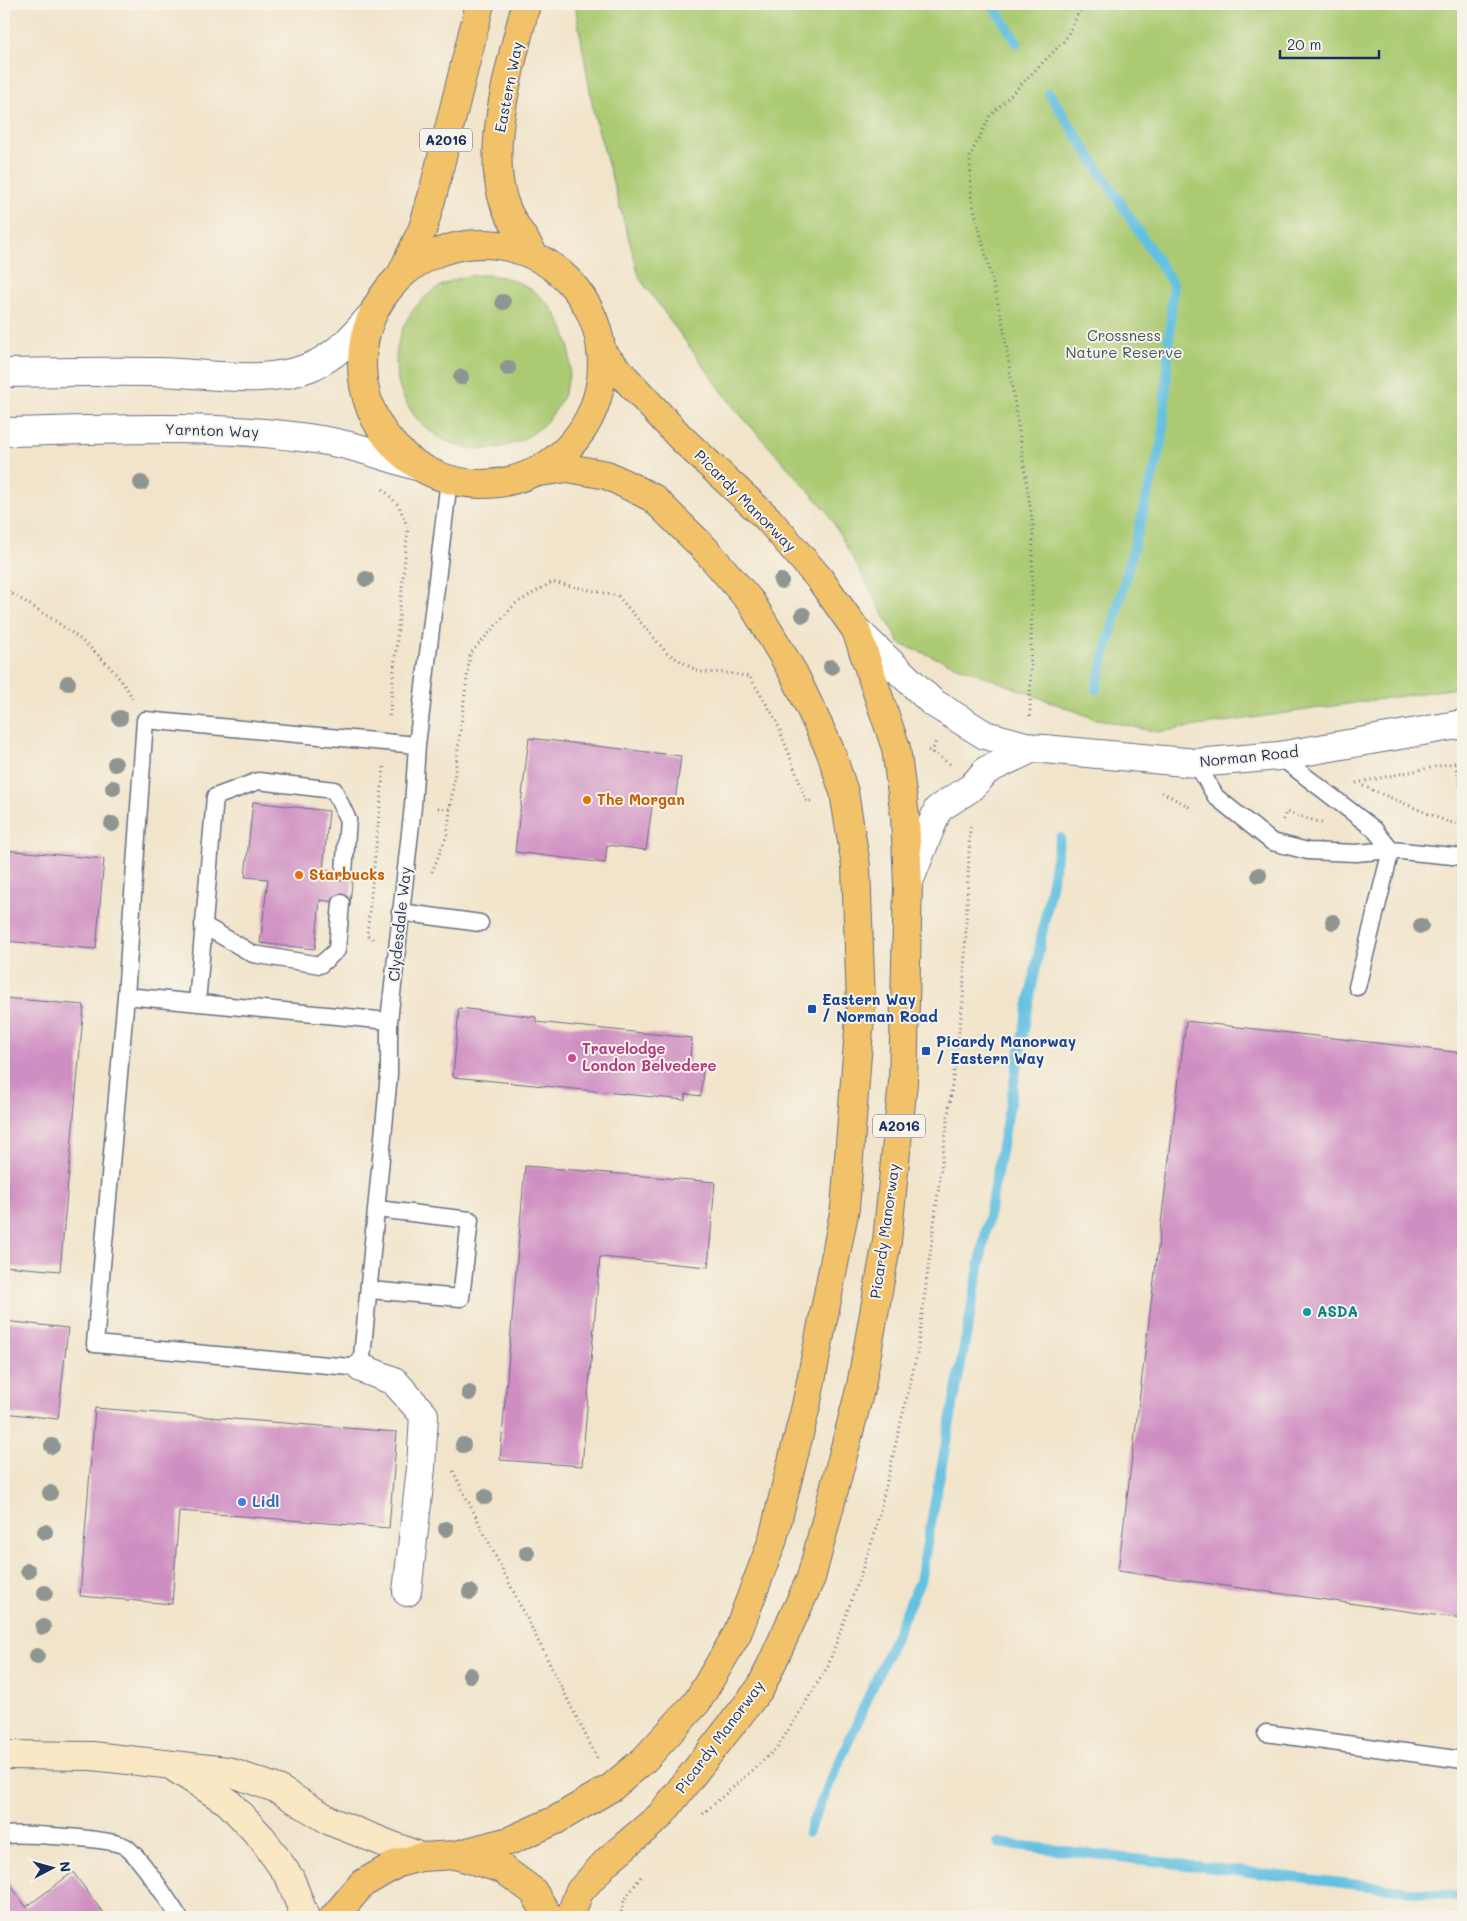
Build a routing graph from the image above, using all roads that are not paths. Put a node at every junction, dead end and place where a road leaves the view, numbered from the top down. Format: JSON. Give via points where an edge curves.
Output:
{"nodes":[{"id":1,"x":480,"y":4,"type":"edge"},
{"id":2,"x":526,"y":4,"type":"edge"},
{"id":3,"x":532,"y":252,"type":"junction"},
{"id":4,"x":402,"y":273,"type":"junction"},
{"id":5,"x":370,"y":317,"type":"junction"},
{"id":6,"x":601,"y":352,"type":"junction"},
{"id":7,"x":4,"y":373,"type":"edge"},
{"id":8,"x":4,"y":432,"type":"edge"},
{"id":9,"x":416,"y":466,"type":"junction"},
{"id":10,"x":540,"y":472,"type":"junction"},
{"id":11,"x":448,"y":480,"type":"junction"},
{"id":12,"x":856,"y":630,"type":"junction"},
{"id":13,"x":1463,"y":724,"type":"edge"},
{"id":14,"x":417,"y":745,"type":"junction"},
{"id":15,"x":1057,"y":751,"type":"junction"},
{"id":16,"x":1279,"y":756,"type":"junction"},
{"id":17,"x":1196,"y":763,"type":"junction"},
{"id":18,"x":1391,"y":850,"type":"junction"},
{"id":19,"x":1463,"y":857,"type":"edge"},
{"id":20,"x":344,"y":872,"type":"dead end"},
{"id":21,"x":908,"y":884,"type":"junction"},
{"id":22,"x":341,"y":903,"type":"dead end"},
{"id":23,"x":400,"y":912,"type":"junction"},
{"id":24,"x":480,"y":923,"type":"dead end"},
{"id":25,"x":203,"y":925,"type":"junction"},
{"id":26,"x":1357,"y":988,"type":"dead end"},
{"id":27,"x":126,"y":996,"type":"junction"},
{"id":28,"x":197,"y":1003,"type":"junction"},
{"id":29,"x":389,"y":1021,"type":"junction"},
{"id":30,"x":377,"y":1209,"type":"junction"},
{"id":31,"x":370,"y":1290,"type":"junction"},
{"id":32,"x":361,"y":1368,"type":"junction"},
{"id":33,"x":407,"y":1592,"type":"dead end"},
{"id":34,"x":1266,"y":1733,"type":"dead end"},
{"id":35,"x":4,"y":1755,"type":"edge"},
{"id":36,"x":1463,"y":1760,"type":"edge"},
{"id":37,"x":170,"y":1764,"type":"junction"},
{"id":38,"x":4,"y":1835,"type":"edge"},
{"id":39,"x":456,"y":1856,"type":"junction"},
{"id":40,"x":420,"y":1857,"type":"junction"},
{"id":41,"x":179,"y":1917,"type":"edge"},
{"id":42,"x":305,"y":1917,"type":"edge"},
{"id":43,"x":334,"y":1917,"type":"edge"},
{"id":44,"x":549,"y":1917,"type":"edge"},
{"id":45,"x":570,"y":1917,"type":"edge"}],
"edges":[{"from":1,"to":4,"type":"main road","number":"A2016","via":[[433,194],[423,228]]},
{"from":2,"to":3,"type":"main road","name":"Eastern Way","via":[[504,95],[498,140],[498,176],[506,209]]},
{"from":3,"to":4,"type":"main road","via":[[488,244],[457,246],[428,256]]},
{"from":3,"to":6,"type":"main road","via":[[561,272],[581,296],[594,320]]},
{"from":4,"to":5,"type":"main road"},
{"from":5,"to":7,"type":"street","via":[[334,354],[310,367],[281,375],[248,377],[87,371]]},
{"from":5,"to":9,"type":"main road","via":[[361,358],[366,400],[386,437]]},
{"from":6,"to":10,"type":"main road","via":[[598,392],[590,420],[566,452]]},
{"from":6,"to":12,"type":"main road","name":"Picardy Manorway","number":"A2016","via":[[681,438],[768,519],[819,578]]},
{"from":8,"to":9,"type":"street","name":"Yarnton Way","via":[[260,431],[324,440]]},
{"from":9,"to":11,"type":"main road"},
{"from":10,"to":11,"type":"main road","via":[[485,485]]},
{"from":10,"to":39,"type":"main road","number":"A2016","via":[[568,468],[607,475],[653,498],[705,549],[751,602],[785,658],[830,750],[844,792],[856,866],[861,1004],[845,1208],[808,1396],[772,1542],[737,1634],[697,1702],[644,1760],[612,1787],[556,1820],[509,1841]]},
{"from":11,"to":14,"type":"lane","name":"Clydesdale Way"},
{"from":12,"to":15,"type":"street","name":"Norman Road","via":[[932,702],[985,734]]},
{"from":12,"to":21,"type":"main road","name":"Picardy Manorway","number":"A2016","via":[[896,748],[905,816]]},
{"from":13,"to":16,"type":"street","name":"Norman Road"},
{"from":14,"to":23,"type":"lane","name":"Clydesdale Way"},
{"from":14,"to":27,"type":"lane","via":[[146,720]]},
{"from":15,"to":17,"type":"street","name":"Norman Road"},
{"from":15,"to":21,"type":"street","via":[[987,770],[972,787],[938,809]]},
{"from":16,"to":17,"type":"street","name":"Norman Road"},
{"from":16,"to":18,"type":"lane","via":[[1374,829]]},
{"from":17,"to":18,"type":"lane","via":[[1216,797],[1272,842],[1308,851],[1356,853]]},
{"from":18,"to":19,"type":"lane"},
{"from":18,"to":26,"type":"lane"},
{"from":20,"to":25,"type":"lane","via":[[348,820],[334,790],[258,781],[215,797]]},
{"from":21,"to":45,"type":"main road","name":"Picardy Manorway","number":"A2016","via":[[903,1082],[887,1241],[861,1386],[811,1578],[761,1687],[660,1816],[608,1861],[579,1892]]},
{"from":22,"to":25,"type":"lane","via":[[337,950],[320,965],[253,954]]},
{"from":23,"to":24,"type":"lane"},
{"from":23,"to":29,"type":"lane","name":"Clydesdale Way"},
{"from":25,"to":28,"type":"lane"},
{"from":27,"to":28,"type":"lane"},
{"from":27,"to":32,"type":"lane","via":[[95,1344]]},
{"from":28,"to":29,"type":"lane"},
{"from":29,"to":30,"type":"lane","name":"Clydesdale Way","via":[[389,1074]]},
{"from":30,"to":31,"type":"lane","name":"Clydesdale Way"},
{"from":30,"to":31,"type":"lane","via":[[470,1220],[461,1298]]},
{"from":31,"to":32,"type":"lane","name":"Clydesdale Way"},
{"from":32,"to":33,"type":"street","via":[[394,1381],[424,1415]]},
{"from":34,"to":36,"type":"lane"},
{"from":35,"to":37,"type":"main road","via":[[92,1756]]},
{"from":37,"to":40,"type":"main road","via":[[227,1771],[278,1789],[332,1822]]},
{"from":37,"to":42,"type":"main road","via":[[228,1802],[262,1838],[290,1878]]},
{"from":38,"to":41,"type":"lane","via":[[103,1841],[125,1846]]},
{"from":39,"to":40,"type":"main road"},
{"from":39,"to":44,"type":"main road","via":[[503,1869],[533,1891]]},
{"from":40,"to":43,"type":"main road","via":[[398,1863],[362,1884]]}]}
